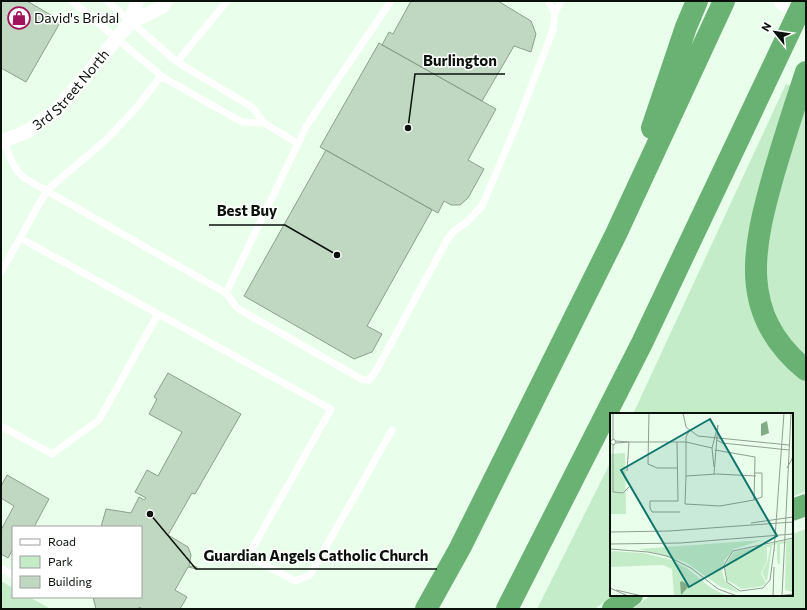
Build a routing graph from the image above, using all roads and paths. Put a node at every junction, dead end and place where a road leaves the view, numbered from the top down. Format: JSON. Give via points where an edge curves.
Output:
{"nodes":[{"id":1,"x":72,"y":1,"type":"edge"},
{"id":2,"x":107,"y":1,"type":"edge"},
{"id":3,"x":137,"y":1,"type":"edge"},
{"id":4,"x":166,"y":1,"type":"edge"},
{"id":5,"x":227,"y":1,"type":"edge"},
{"id":6,"x":391,"y":1,"type":"edge"},
{"id":7,"x":548,"y":1,"type":"edge"},
{"id":8,"x":561,"y":1,"type":"edge"},
{"id":9,"x":697,"y":1,"type":"edge"},
{"id":10,"x":724,"y":1,"type":"edge"},
{"id":11,"x":784,"y":1,"type":"edge"},
{"id":12,"x":804,"y":1,"type":"edge"},
{"id":13,"x":555,"y":13,"type":"junction"},
{"id":14,"x":806,"y":15,"type":"edge"},
{"id":15,"x":130,"y":23,"type":"junction"},
{"id":16,"x":116,"y":39,"type":"junction"},
{"id":17,"x":177,"y":62,"type":"junction"},
{"id":18,"x":806,"y":72,"type":"edge"},
{"id":19,"x":161,"y":76,"type":"junction"},
{"id":20,"x":264,"y":123,"type":"junction"},
{"id":21,"x":2,"y":142,"type":"edge"},
{"id":22,"x":297,"y":143,"type":"junction"},
{"id":23,"x":47,"y":190,"type":"junction"},
{"id":24,"x":616,"y":234,"type":"junction"},
{"id":25,"x":20,"y":238,"type":"junction"},
{"id":26,"x":1,"y":272,"type":"edge"},
{"id":27,"x":226,"y":293,"type":"junction"},
{"id":28,"x":158,"y":314,"type":"junction"},
{"id":29,"x":806,"y":370,"type":"edge"},
{"id":30,"x":1,"y":426,"type":"edge"},
{"id":31,"x":392,"y":430,"type":"dead end"},
{"id":32,"x":806,"y":505,"type":"edge"},
{"id":33,"x":793,"y":510,"type":"edge"},
{"id":34,"x":1,"y":568,"type":"edge"},
{"id":35,"x":12,"y":575,"type":"edge"},
{"id":36,"x":631,"y":596,"type":"edge"},
{"id":37,"x":426,"y":609,"type":"edge"},
{"id":38,"x":507,"y":609,"type":"edge"},
{"id":39,"x":613,"y":609,"type":"edge"}],
"edges":[{"from":1,"to":16,"type":"lane"},
{"from":2,"to":15,"type":"lane"},
{"from":3,"to":15,"type":"street","name":"3rd Street North"},
{"from":4,"to":15,"type":"street","name":"3rd Street North","via":[[162,6]]},
{"from":5,"to":17,"type":"lane"},
{"from":6,"to":22,"type":"lane"},
{"from":7,"to":13,"type":"lane"},
{"from":8,"to":13,"type":"lane"},
{"from":9,"to":24,"type":"highway"},
{"from":10,"to":24,"type":"highway"},
{"from":11,"to":14,"type":"main road"},
{"from":12,"to":38,"type":"highway","via":[[619,390]]},
{"from":13,"to":27,"type":"lane","via":[[552,30],[525,104],[482,206],[447,240],[369,380],[363,380],[237,308]]},
{"from":15,"to":16,"type":"street","name":"3rd Street North"},
{"from":15,"to":17,"type":"lane"},
{"from":16,"to":19,"type":"lane"},
{"from":16,"to":21,"type":"street","name":"3rd Street North","via":[[57,110],[28,131]]},
{"from":17,"to":20,"type":"lane","via":[[252,107]]},
{"from":18,"to":29,"type":"highway","via":[[765,206],[756,246],[755,272],[759,299],[768,323],[785,349]]},
{"from":19,"to":20,"type":"lane","via":[[242,122]]},
{"from":19,"to":23,"type":"lane","via":[[137,107],[106,140]]},
{"from":20,"to":22,"type":"lane"},
{"from":21,"to":23,"type":"lane","via":[[19,174]]},
{"from":22,"to":27,"type":"lane"},
{"from":23,"to":25,"type":"lane"},
{"from":23,"to":27,"type":"lane"},
{"from":24,"to":37,"type":"highway","via":[[460,548]]},
{"from":25,"to":26,"type":"lane"},
{"from":25,"to":28,"type":"lane"},
{"from":28,"to":30,"type":"lane","via":[[99,420],[52,454]]},
{"from":28,"to":31,"type":"lane","via":[[331,409],[248,556],[282,575],[295,581],[310,575]]},
{"from":32,"to":33,"type":"highway"},
{"from":34,"to":35,"type":"lane"},
{"from":36,"to":39,"type":"highway"}]}
